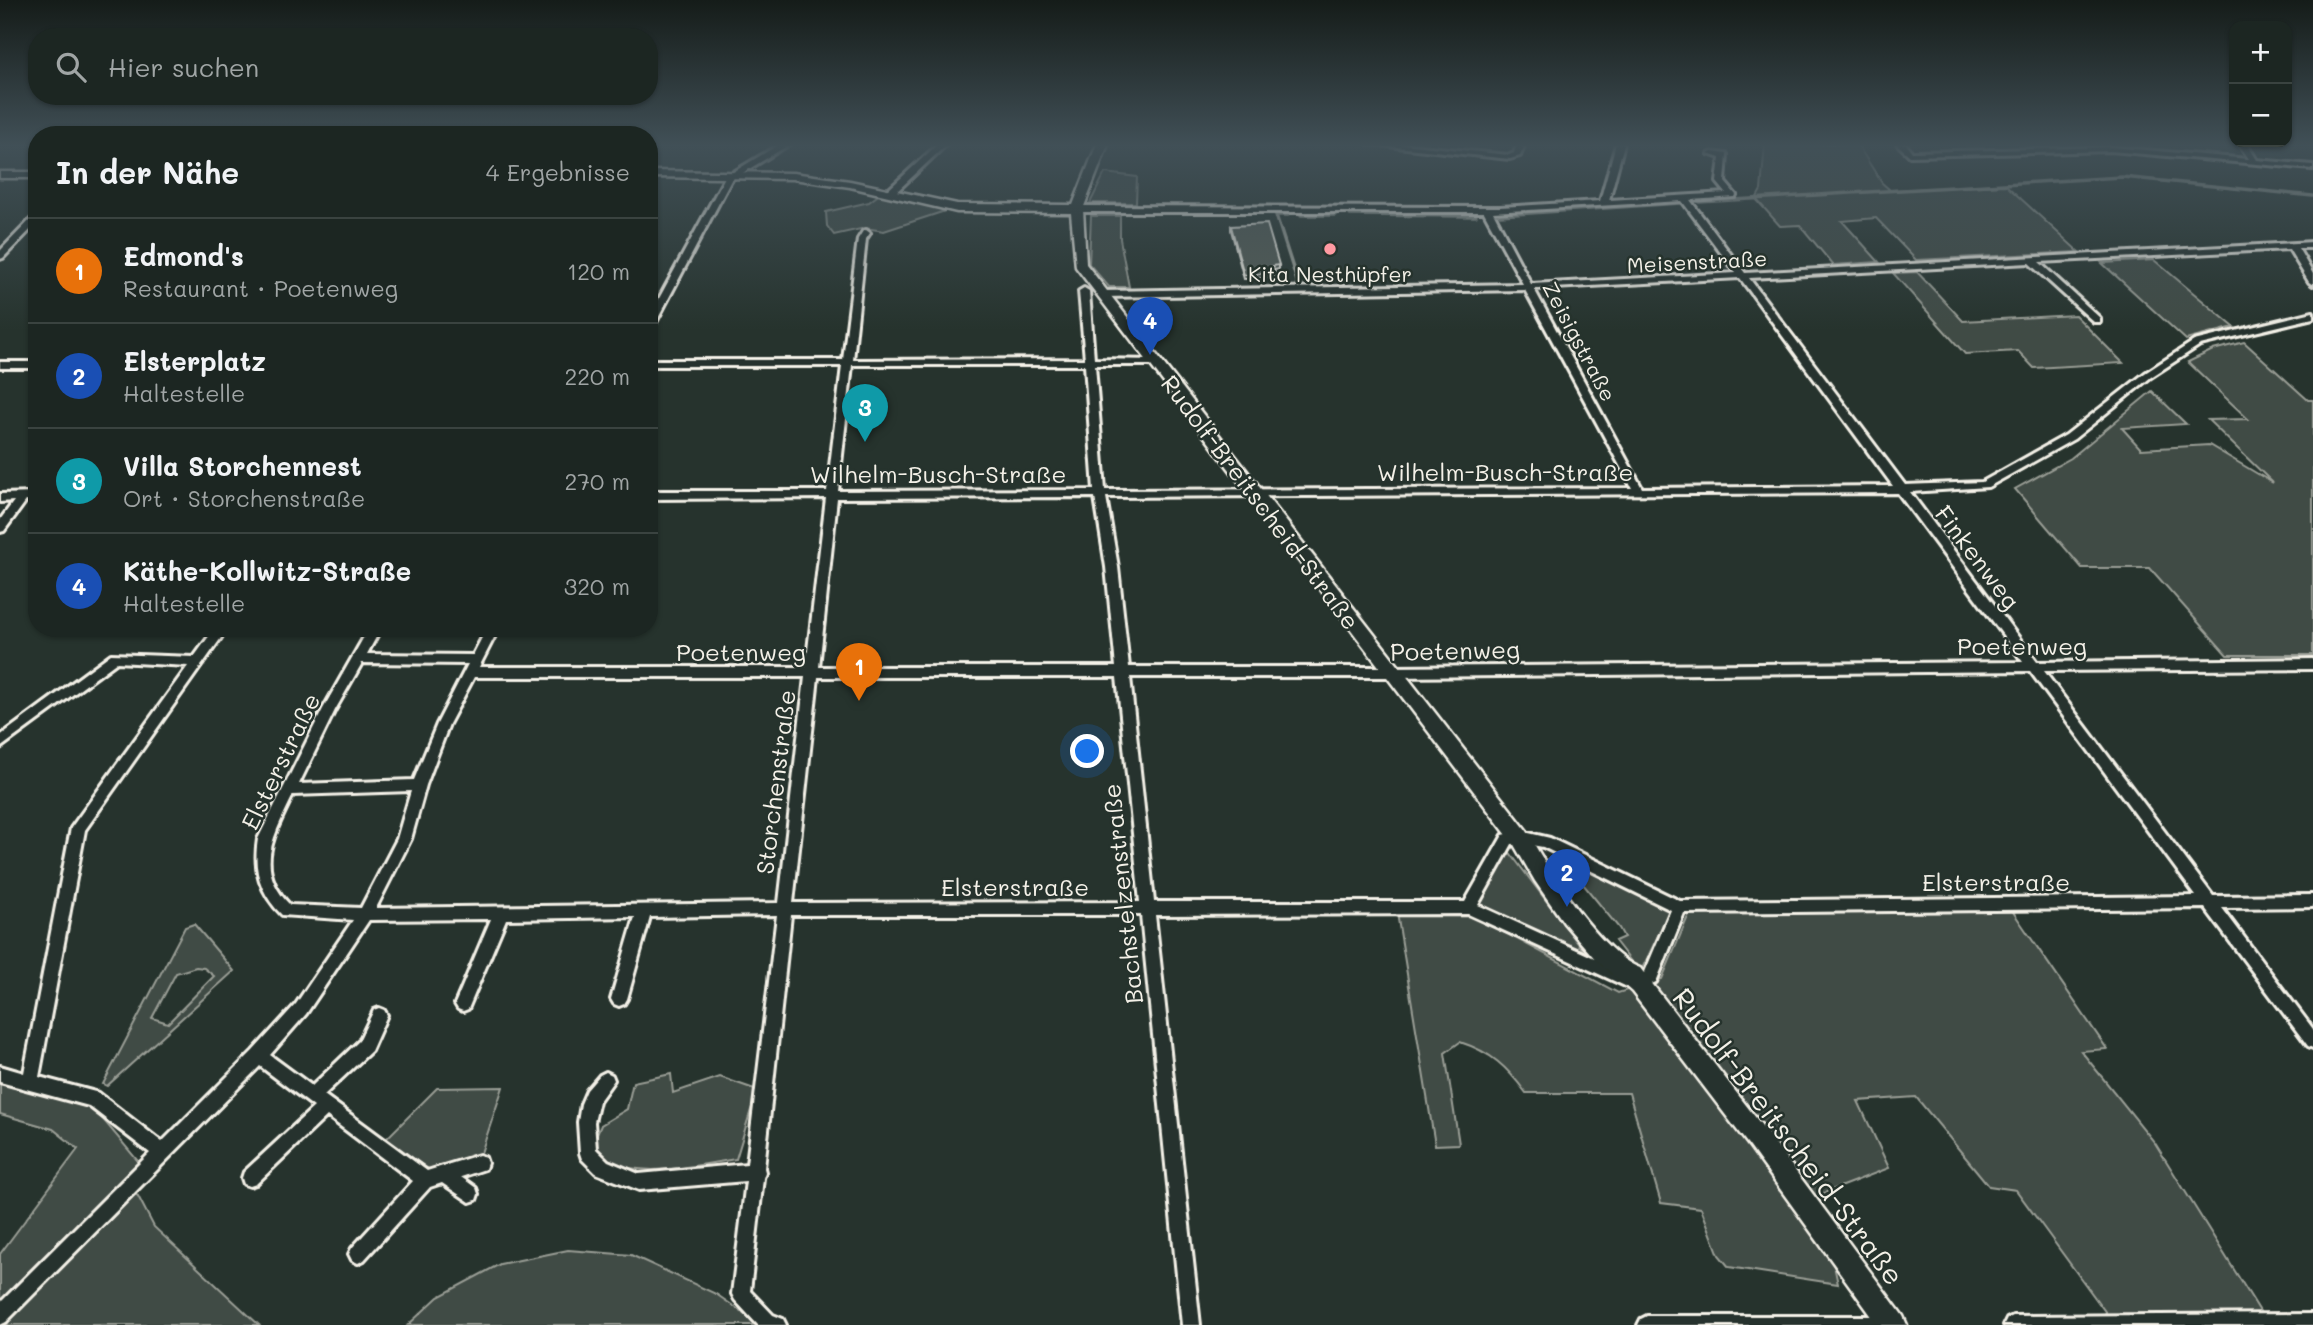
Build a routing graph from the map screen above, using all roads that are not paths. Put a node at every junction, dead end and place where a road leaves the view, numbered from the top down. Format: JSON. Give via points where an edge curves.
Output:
{"nodes":[{"id":1,"x":714,"y":206,"type":"edge"},
{"id":2,"x":947,"y":206,"type":"edge"},
{"id":3,"x":1078,"y":206,"type":"edge"},
{"id":4,"x":1557,"y":206,"type":"edge"},
{"id":5,"x":1690,"y":206,"type":"edge"},
{"id":6,"x":1077,"y":209,"type":"junction"},
{"id":7,"x":1487,"y":210,"type":"junction"},
{"id":8,"x":28,"y":227,"type":"edge"},
{"id":9,"x":866,"y":233,"type":"dead end"},
{"id":10,"x":2313,"y":245,"type":"edge"},
{"id":11,"x":2292,"y":246,"type":"junction"},
{"id":12,"x":0,"y":256,"type":"edge"},
{"id":13,"x":2031,"y":260,"type":"junction"},
{"id":14,"x":1744,"y":276,"type":"junction"},
{"id":15,"x":2313,"y":282,"type":"edge"},
{"id":16,"x":1529,"y":287,"type":"junction"},
{"id":17,"x":1084,"y":291,"type":"dead end"},
{"id":18,"x":1103,"y":293,"type":"junction"},
{"id":19,"x":658,"y":309,"type":"edge"},
{"id":20,"x":2313,"y":315,"type":"edge"},
{"id":21,"x":2097,"y":320,"type":"dead end"},
{"id":22,"x":1090,"y":362,"type":"junction"},
{"id":23,"x":1154,"y":362,"type":"junction"},
{"id":24,"x":658,"y":363,"type":"edge"},
{"id":25,"x":848,"y":363,"type":"junction"},
{"id":26,"x":0,"y":365,"type":"edge"},
{"id":27,"x":28,"y":365,"type":"edge"},
{"id":28,"x":1902,"y":489,"type":"junction"},
{"id":29,"x":1639,"y":492,"type":"junction"},
{"id":30,"x":1100,"y":493,"type":"junction"},
{"id":31,"x":1257,"y":493,"type":"junction"},
{"id":32,"x":658,"y":495,"type":"edge"},
{"id":33,"x":834,"y":495,"type":"junction"},
{"id":34,"x":23,"y":497,"type":"junction"},
{"id":35,"x":28,"y":497,"type":"edge"},
{"id":36,"x":0,"y":498,"type":"edge"},
{"id":37,"x":0,"y":528,"type":"edge"},
{"id":38,"x":215,"y":637,"type":"edge"},
{"id":39,"x":370,"y":637,"type":"edge"},
{"id":40,"x":488,"y":637,"type":"edge"},
{"id":41,"x":358,"y":658,"type":"junction"},
{"id":42,"x":195,"y":662,"type":"junction"},
{"id":43,"x":2313,"y":664,"type":"edge"},
{"id":44,"x":474,"y":666,"type":"junction"},
{"id":45,"x":2034,"y":666,"type":"junction"},
{"id":46,"x":1121,"y":671,"type":"junction"},
{"id":47,"x":813,"y":672,"type":"junction"},
{"id":48,"x":1391,"y":672,"type":"junction"},
{"id":49,"x":0,"y":743,"type":"edge"},
{"id":50,"x":419,"y":785,"type":"junction"},
{"id":51,"x":290,"y":790,"type":"junction"},
{"id":52,"x":1520,"y":837,"type":"junction"},
{"id":53,"x":2313,"y":901,"type":"edge"},
{"id":54,"x":2210,"y":902,"type":"junction"},
{"id":55,"x":1679,"y":907,"type":"junction"},
{"id":56,"x":1147,"y":908,"type":"junction"},
{"id":57,"x":1469,"y":908,"type":"junction"},
{"id":58,"x":784,"y":909,"type":"junction"},
{"id":59,"x":644,"y":911,"type":"junction"},
{"id":60,"x":501,"y":913,"type":"junction"},
{"id":61,"x":365,"y":914,"type":"junction"},
{"id":62,"x":1636,"y":984,"type":"junction"},
{"id":63,"x":619,"y":999,"type":"dead end"},
{"id":64,"x":463,"y":1004,"type":"dead end"},
{"id":65,"x":379,"y":1015,"type":"dead end"},
{"id":66,"x":2313,"y":1041,"type":"edge"},
{"id":67,"x":260,"y":1056,"type":"junction"},
{"id":68,"x":0,"y":1074,"type":"edge"},
{"id":69,"x":607,"y":1080,"type":"dead end"},
{"id":70,"x":30,"y":1081,"type":"junction"},
{"id":71,"x":313,"y":1095,"type":"junction"},
{"id":72,"x":327,"y":1105,"type":"junction"},
{"id":73,"x":156,"y":1157,"type":"junction"},
{"id":74,"x":479,"y":1163,"type":"dead end"},
{"id":75,"x":757,"y":1172,"type":"junction"},
{"id":76,"x":444,"y":1174,"type":"junction"},
{"id":77,"x":250,"y":1178,"type":"dead end"},
{"id":78,"x":425,"y":1180,"type":"junction"},
{"id":79,"x":470,"y":1194,"type":"dead end"},
{"id":80,"x":358,"y":1254,"type":"dead end"},
{"id":81,"x":0,"y":1315,"type":"edge"},
{"id":82,"x":2313,"y":1323,"type":"edge"},
{"id":83,"x":777,"y":1325,"type":"edge"},
{"id":84,"x":1191,"y":1325,"type":"edge"},
{"id":85,"x":1647,"y":1325,"type":"edge"},
{"id":86,"x":1875,"y":1325,"type":"edge"},
{"id":87,"x":1894,"y":1325,"type":"edge"},
{"id":88,"x":2013,"y":1325,"type":"edge"}],
"edges":[{"from":1,"to":19,"type":"street"},
{"from":2,"to":6,"type":"street"},
{"from":3,"to":6,"type":"street","name":"Rudolf-Breitscheid-Straße"},
{"from":4,"to":7,"type":"street"},
{"from":5,"to":14,"type":"street","name":"Finkenweg"},
{"from":6,"to":7,"type":"street"},
{"from":6,"to":18,"type":"street","name":"Rudolf-Breitscheid-Straße","via":[[1080,264]]},
{"from":7,"to":16,"type":"street","name":"Zeisigstraße"},
{"from":8,"to":12,"type":"street"},
{"from":9,"to":25,"type":"street","name":"Storchenstraße"},
{"from":10,"to":11,"type":"street","name":"Meisenstraße"},
{"from":11,"to":13,"type":"street","name":"Meisenstraße"},
{"from":11,"to":15,"type":"street"},
{"from":13,"to":14,"type":"street","name":"Meisenstraße"},
{"from":13,"to":21,"type":"street"},
{"from":14,"to":16,"type":"street","name":"Meisenstraße"},
{"from":14,"to":28,"type":"street","name":"Finkenweg"},
{"from":16,"to":18,"type":"street","name":"Meisenstraße"},
{"from":16,"to":29,"type":"street","name":"Zeisigstraße"},
{"from":17,"to":22,"type":"street","name":"Bachstelzenstraße"},
{"from":18,"to":23,"type":"street","name":"Rudolf-Breitscheid-Straße"},
{"from":20,"to":28,"type":"street","name":"Wilhelm-Busch-Straße","via":[[2197,343],[2148,375],[2070,438],[1984,485]]},
{"from":22,"to":23,"type":"street"},
{"from":22,"to":25,"type":"street"},
{"from":22,"to":30,"type":"street","name":"Bachstelzenstraße"},
{"from":23,"to":31,"type":"street","name":"Rudolf-Breitscheid-Straße"},
{"from":24,"to":25,"type":"street"},
{"from":25,"to":33,"type":"street","name":"Storchenstraße"},
{"from":26,"to":27,"type":"street"},
{"from":28,"to":29,"type":"street","name":"Wilhelm-Busch-Straße"},
{"from":28,"to":45,"type":"street","name":"Finkenweg"},
{"from":29,"to":31,"type":"street","name":"Wilhelm-Busch-Straße"},
{"from":30,"to":31,"type":"street","name":"Wilhelm-Busch-Straße"},
{"from":30,"to":33,"type":"street","name":"Wilhelm-Busch-Straße"},
{"from":30,"to":46,"type":"street","name":"Bachstelzenstraße"},
{"from":31,"to":48,"type":"street","name":"Rudolf-Breitscheid-Straße"},
{"from":32,"to":33,"type":"street","name":"Wilhelm-Busch-Straße"},
{"from":33,"to":47,"type":"street","name":"Storchenstraße"},
{"from":34,"to":35,"type":"street"},
{"from":34,"to":36,"type":"street"},
{"from":34,"to":37,"type":"street"},
{"from":38,"to":42,"type":"street"},
{"from":39,"to":41,"type":"street","name":"Elsterstraße"},
{"from":40,"to":44,"type":"street"},
{"from":41,"to":44,"type":"street","name":"Poetenweg"},
{"from":41,"to":51,"type":"street","name":"Elsterstraße"},
{"from":42,"to":49,"type":"street","via":[[115,657]]},
{"from":42,"to":70,"type":"street","via":[[78,828]]},
{"from":43,"to":45,"type":"street","name":"Poetenweg"},
{"from":44,"to":47,"type":"street","name":"Poetenweg"},
{"from":44,"to":50,"type":"street","via":[[443,724]]},
{"from":45,"to":48,"type":"street","name":"Poetenweg"},
{"from":45,"to":54,"type":"street","name":"Finkenweg"},
{"from":46,"to":47,"type":"street","name":"Poetenweg"},
{"from":46,"to":48,"type":"street","name":"Poetenweg"},
{"from":46,"to":56,"type":"street","name":"Bachstelzenstraße"},
{"from":47,"to":58,"type":"street","name":"Storchenstraße"},
{"from":48,"to":52,"type":"street","name":"Rudolf-Breitscheid-Straße"},
{"from":50,"to":51,"type":"street"},
{"from":50,"to":61,"type":"street","via":[[404,839]]},
{"from":51,"to":61,"type":"street","name":"Elsterstraße","via":[[265,839],[261,861],[263,880],[274,899],[287,911]]},
{"from":52,"to":55,"type":"street","via":[[1545,842]]},
{"from":52,"to":57,"type":"street","via":[[1508,839]]},
{"from":52,"to":62,"type":"street","name":"Rudolf-Breitscheid-Straße","via":[[1530,859],[1613,965]]},
{"from":53,"to":54,"type":"street","name":"Elsterstraße"},
{"from":54,"to":55,"type":"street","name":"Elsterstraße"},
{"from":54,"to":66,"type":"street","name":"Finkenweg"},
{"from":55,"to":62,"type":"street","via":[[1651,977]]},
{"from":56,"to":57,"type":"street","name":"Elsterstraße"},
{"from":56,"to":58,"type":"street","name":"Elsterstraße"},
{"from":56,"to":84,"type":"street","name":"Bachstelzenstraße"},
{"from":57,"to":62,"type":"street"},
{"from":58,"to":59,"type":"street","name":"Elsterstraße"},
{"from":58,"to":75,"type":"street","name":"Storchenstraße"},
{"from":59,"to":60,"type":"street","name":"Elsterstraße"},
{"from":59,"to":63,"type":"street"},
{"from":60,"to":61,"type":"street","name":"Elsterstraße"},
{"from":60,"to":64,"type":"street"},
{"from":61,"to":67,"type":"street","via":[[301,1009]]},
{"from":62,"to":87,"type":"street","name":"Rudolf-Breitscheid-Straße","via":[[1758,1139]]},
{"from":65,"to":71,"type":"street","via":[[365,1046]]},
{"from":67,"to":71,"type":"street"},
{"from":67,"to":73,"type":"street"},
{"from":68,"to":70,"type":"street"},
{"from":69,"to":75,"type":"street","via":[[596,1088],[586,1108],[589,1153],[602,1167],[639,1182]]},
{"from":70,"to":73,"type":"street","via":[[93,1099]]},
{"from":71,"to":72,"type":"street"},
{"from":72,"to":77,"type":"street"},
{"from":72,"to":78,"type":"street"},
{"from":73,"to":81,"type":"street"},
{"from":74,"to":76,"type":"street"},
{"from":75,"to":83,"type":"street","name":"Storchenstraße","via":[[741,1294],[768,1323]]},
{"from":76,"to":78,"type":"street"},
{"from":76,"to":79,"type":"street"},
{"from":78,"to":80,"type":"street"},
{"from":82,"to":88,"type":"street"},
{"from":85,"to":86,"type":"street"}]}
